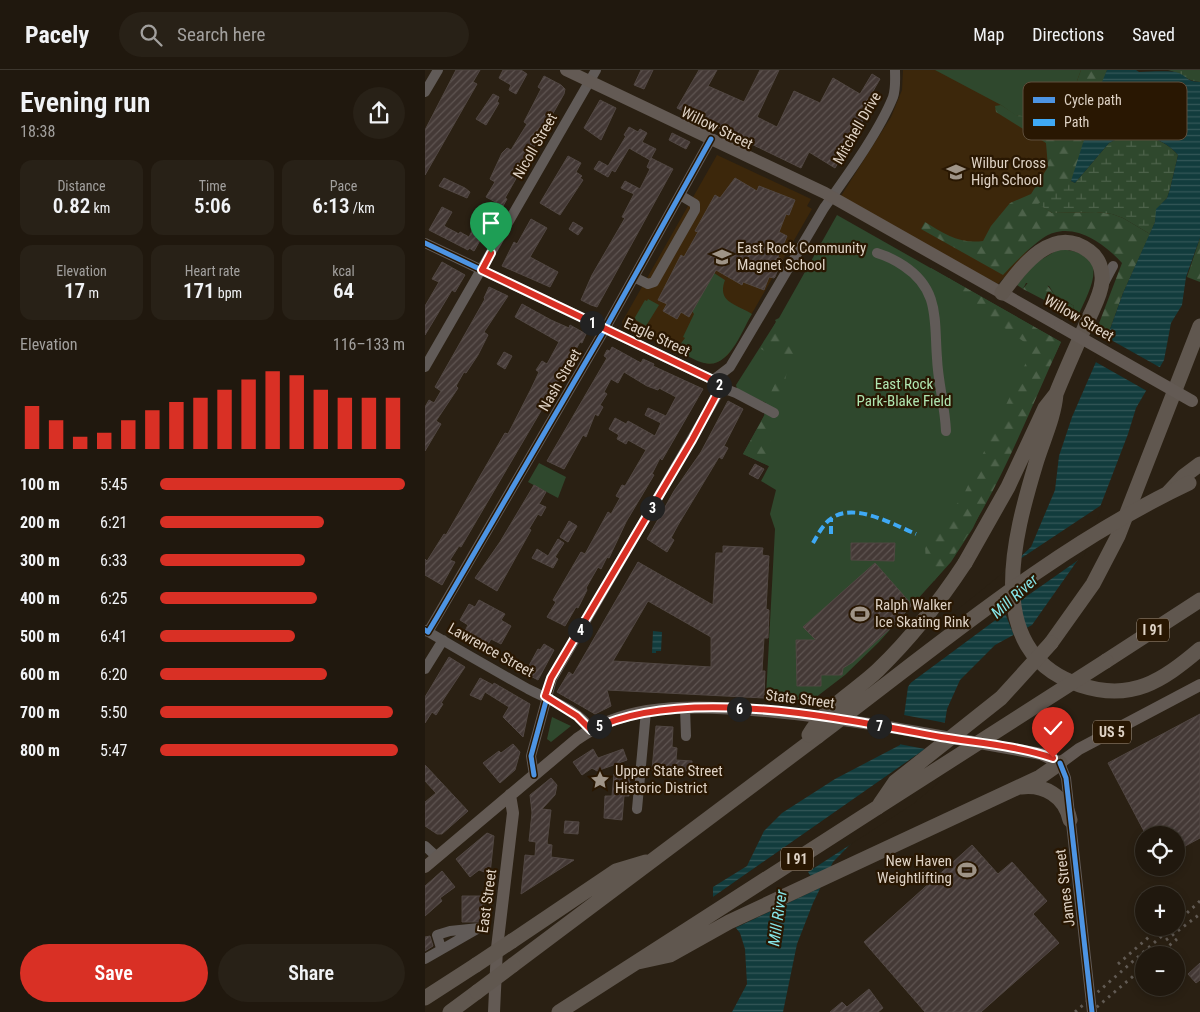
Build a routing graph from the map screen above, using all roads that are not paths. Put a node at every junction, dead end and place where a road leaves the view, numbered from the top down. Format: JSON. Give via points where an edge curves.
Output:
{"nodes":[{"id":1,"x":438,"y":70,"type":"edge"},
{"id":2,"x":566,"y":70,"type":"edge"},
{"id":3,"x":895,"y":70,"type":"edge"},
{"id":4,"x":593,"y":75,"type":"edge"},
{"id":5,"x":425,"y":92,"type":"edge"},
{"id":6,"x":711,"y":139,"type":"junction"},
{"id":7,"x":679,"y":195,"type":"junction"},
{"id":8,"x":832,"y":198,"type":"junction"},
{"id":9,"x":425,"y":243,"type":"edge"},
{"id":10,"x":877,"y":253,"type":"dead end"},
{"id":11,"x":1113,"y":266,"type":"dead end"},
{"id":12,"x":482,"y":270,"type":"junction"},
{"id":13,"x":634,"y":276,"type":"junction"},
{"id":14,"x":1101,"y":289,"type":"junction"},
{"id":15,"x":1002,"y":293,"type":"junction"},
{"id":16,"x":1200,"y":326,"type":"edge"},
{"id":17,"x":605,"y":329,"type":"junction"},
{"id":18,"x":425,"y":367,"type":"edge"},
{"id":19,"x":717,"y":384,"type":"junction"},
{"id":20,"x":1056,"y":394,"type":"junction"},
{"id":21,"x":1196,"y":403,"type":"edge"},
{"id":22,"x":774,"y":413,"type":"dead end"},
{"id":23,"x":946,"y":430,"type":"dead end"},
{"id":24,"x":1200,"y":464,"type":"edge"},
{"id":25,"x":1191,"y":479,"type":"edge"},
{"id":26,"x":1200,"y":600,"type":"edge"},
{"id":27,"x":427,"y":631,"type":"edge"},
{"id":28,"x":443,"y":640,"type":"junction"},
{"id":29,"x":1200,"y":649,"type":"edge"},
{"id":30,"x":425,"y":669,"type":"edge"},
{"id":31,"x":1200,"y":685,"type":"edge"},
{"id":32,"x":545,"y":696,"type":"junction"},
{"id":33,"x":685,"y":708,"type":"junction"},
{"id":34,"x":646,"y":711,"type":"junction"},
{"id":35,"x":591,"y":730,"type":"junction"},
{"id":36,"x":686,"y":736,"type":"dead end"},
{"id":37,"x":811,"y":739,"type":"junction"},
{"id":38,"x":1060,"y":763,"type":"junction"},
{"id":39,"x":533,"y":775,"type":"junction"},
{"id":40,"x":1014,"y":788,"type":"junction"},
{"id":41,"x":510,"y":795,"type":"junction"},
{"id":42,"x":878,"y":807,"type":"junction"},
{"id":43,"x":637,"y":809,"type":"dead end"},
{"id":44,"x":1070,"y":820,"type":"junction"},
{"id":45,"x":425,"y":846,"type":"edge"},
{"id":46,"x":437,"y":857,"type":"junction"},
{"id":47,"x":652,"y":860,"type":"junction"},
{"id":48,"x":425,"y":867,"type":"edge"},
{"id":49,"x":719,"y":918,"type":"junction"},
{"id":50,"x":441,"y":948,"type":"dead end"},
{"id":51,"x":425,"y":959,"type":"edge"},
{"id":52,"x":425,"y":998,"type":"edge"},
{"id":53,"x":450,"y":1012,"type":"edge"},
{"id":54,"x":494,"y":1012,"type":"edge"},
{"id":55,"x":559,"y":1012,"type":"edge"},
{"id":56,"x":1092,"y":1012,"type":"edge"}],
"edges":[{"from":1,"to":5,"type":"street"},
{"from":2,"to":4,"type":"main road","name":"Willow Street"},
{"from":3,"to":8,"type":"street","name":"Mitchell Drive","via":[[890,102]]},
{"from":4,"to":6,"type":"main road","name":"Willow Street"},
{"from":4,"to":12,"type":"street","name":"Nicoll Street"},
{"from":6,"to":7,"type":"street","name":"Nash Street"},
{"from":6,"to":8,"type":"main road","name":"Willow Street"},
{"from":7,"to":13,"type":"street","name":"Nash Street"},
{"from":7,"to":13,"type":"street","via":[[695,204],[695,210],[654,282],[648,284]]},
{"from":8,"to":15,"type":"main road","name":"Willow Street"},
{"from":8,"to":19,"type":"street","name":"Mitchell Drive","via":[[815,221],[730,367],[719,373]]},
{"from":9,"to":12,"type":"street","name":"Eagle Street"},
{"from":10,"to":23,"type":"street","via":[[916,274],[929,290]]},
{"from":11,"to":14,"type":"street"},
{"from":12,"to":17,"type":"street","name":"Eagle Street"},
{"from":12,"to":18,"type":"street","name":"Nicoll Street"},
{"from":13,"to":17,"type":"street","name":"Nash Street"},
{"from":14,"to":15,"type":"highway","via":[[1102,274],[1096,258],[1081,246],[1061,242],[1037,252]]},
{"from":14,"to":20,"type":"highway"},
{"from":15,"to":21,"type":"main road","name":"Willow Street","bridge":true},
{"from":16,"to":42,"type":"highway","bridge":true,"via":[[1118,536],[1084,598],[1051,643],[1001,698],[895,782]]},
{"from":17,"to":19,"type":"street","name":"Eagle Street"},
{"from":17,"to":27,"type":"street","name":"Nash Street"},
{"from":19,"to":22,"type":"street","name":"Eagle Street"},
{"from":19,"to":32,"type":"street","via":[[695,434],[551,678]]},
{"from":20,"to":29,"type":"highway","via":[[1054,411],[1029,488],[1012,574],[1011,596],[1025,642],[1040,662],[1061,677],[1086,687],[1111,691],[1138,688],[1159,680]]},
{"from":20,"to":37,"type":"highway","bridge":true,"via":[[1045,408],[1008,487],[965,563],[940,599],[901,646],[821,718]]},
{"from":24,"to":25,"type":"highway"},
{"from":25,"to":37,"type":"highway","bridge":true,"via":[[1060,556]]},
{"from":26,"to":42,"type":"highway","number":"I 91","bridge":true},
{"from":27,"to":28,"type":"street","name":"Lawrence Street"},
{"from":28,"to":30,"type":"street"},
{"from":28,"to":32,"type":"street","name":"Lawrence Street"},
{"from":31,"to":38,"type":"main road","number":"US 5","via":[[1079,749]]},
{"from":32,"to":35,"type":"street","name":"Lawrence Street","via":[[577,716]]},
{"from":32,"to":39,"type":"street","via":[[531,756]]},
{"from":33,"to":34,"type":"main road","name":"State Street"},
{"from":33,"to":36,"type":"street"},
{"from":33,"to":38,"type":"main road","name":"State Street","via":[[785,713],[902,730],[1041,754]]},
{"from":34,"to":35,"type":"main road","name":"State Street"},
{"from":34,"to":43,"type":"street"},
{"from":35,"to":39,"type":"main road","name":"State Street"},
{"from":37,"to":47,"type":"highway"},
{"from":38,"to":40,"type":"highway"},
{"from":38,"to":44,"type":"street","name":"James Street","via":[[1065,772]]},
{"from":39,"to":41,"type":"main road","name":"State Street"},
{"from":40,"to":44,"type":"highway","via":[[1032,786],[1049,791],[1064,804]]},
{"from":40,"to":49,"type":"highway","via":[[873,854]]},
{"from":41,"to":46,"type":"main road","name":"State Street"},
{"from":41,"to":54,"type":"main road","name":"East Street","via":[[513,813],[497,948]]},
{"from":42,"to":49,"type":"highway","number":"I 91"},
{"from":44,"to":56,"type":"street","name":"James Street"},
{"from":45,"to":46,"type":"street"},
{"from":46,"to":48,"type":"main road","name":"State Street"},
{"from":47,"to":52,"type":"highway","bridge":true,"via":[[617,871]]},
{"from":47,"to":53,"type":"highway","bridge":true},
{"from":49,"to":55,"type":"highway","via":[[670,955],[637,962]]},
{"from":50,"to":51,"type":"street"}]}
